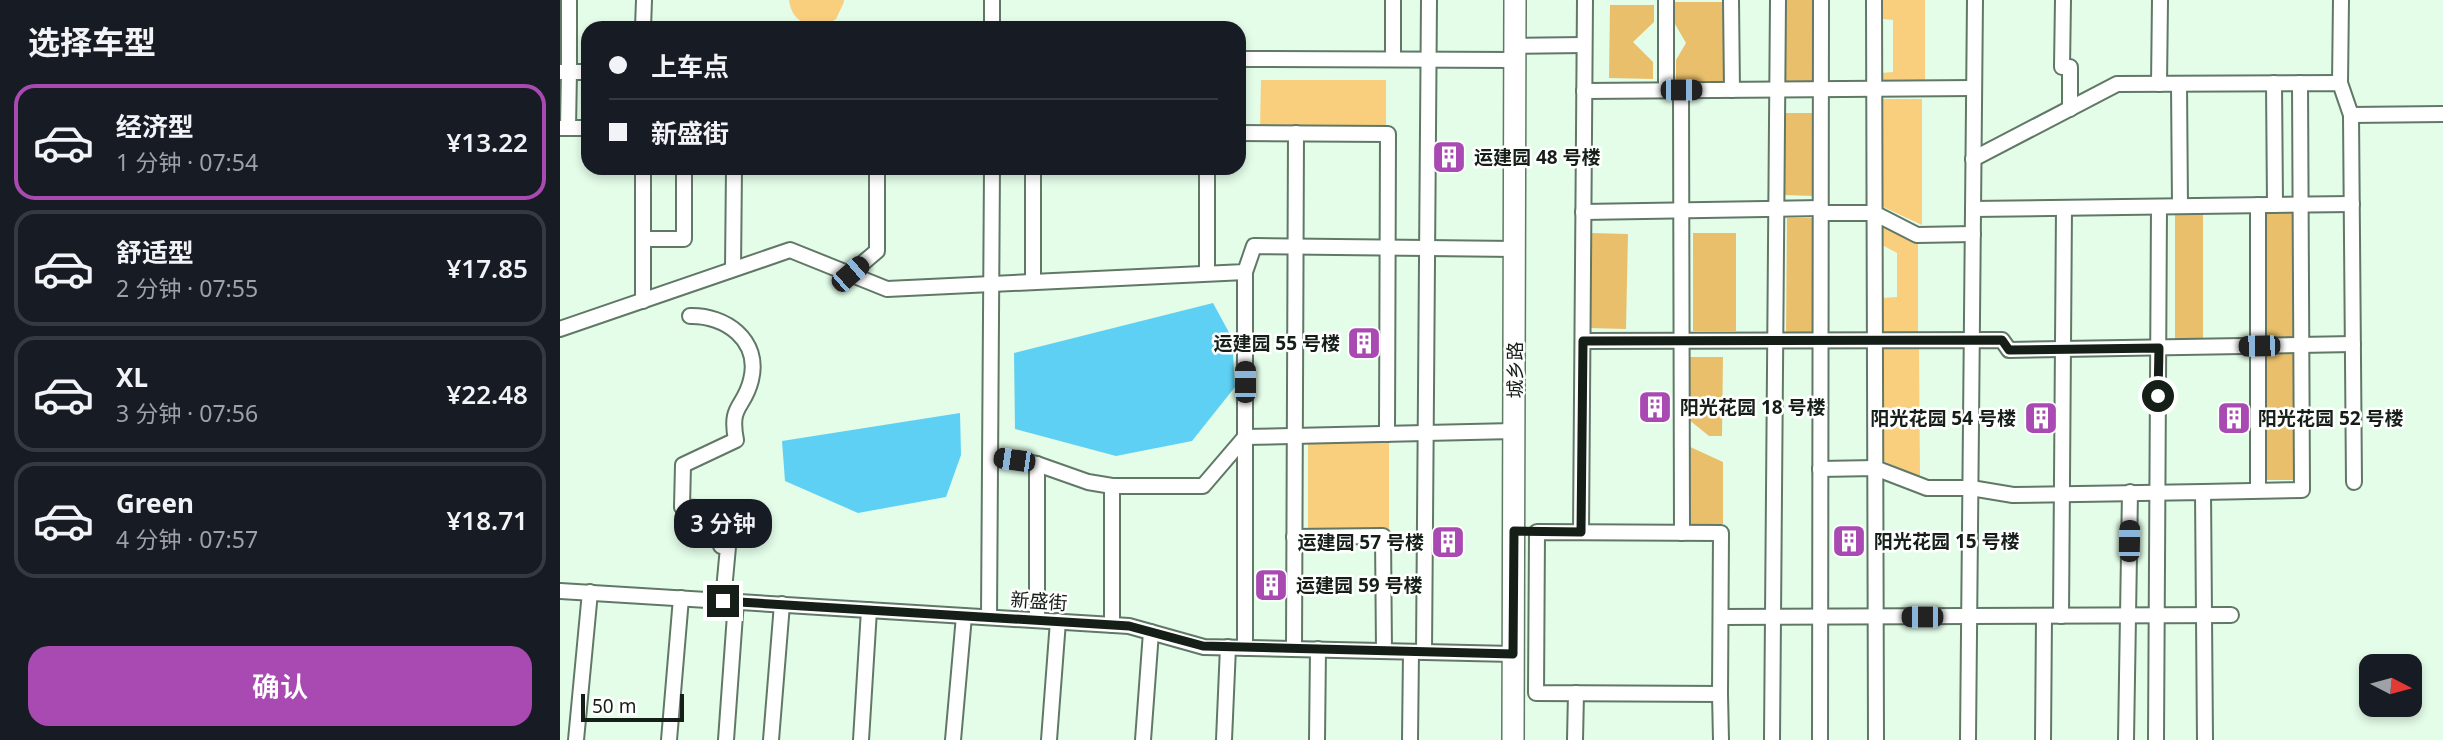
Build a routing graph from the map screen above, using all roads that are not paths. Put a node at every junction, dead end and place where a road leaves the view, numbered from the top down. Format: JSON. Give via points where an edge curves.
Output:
{"nodes":[{"id":1,"x":569,"y":0,"type":"edge"},
{"id":2,"x":643,"y":0,"type":"edge"},
{"id":3,"x":992,"y":0,"type":"edge"},
{"id":4,"x":1393,"y":0,"type":"edge"},
{"id":5,"x":1429,"y":0,"type":"edge"},
{"id":6,"x":1515,"y":0,"type":"edge"},
{"id":7,"x":1584,"y":0,"type":"edge"},
{"id":8,"x":1665,"y":0,"type":"edge"},
{"id":9,"x":1731,"y":0,"type":"edge"},
{"id":10,"x":1778,"y":0,"type":"edge"},
{"id":11,"x":1821,"y":0,"type":"edge"},
{"id":12,"x":1874,"y":0,"type":"edge"},
{"id":13,"x":1975,"y":0,"type":"edge"},
{"id":14,"x":2063,"y":0,"type":"edge"},
{"id":15,"x":2160,"y":0,"type":"edge"},
{"id":16,"x":2341,"y":0,"type":"edge"},
{"id":17,"x":643,"y":21,"type":"edge"},
{"id":18,"x":992,"y":21,"type":"edge"},
{"id":19,"x":1584,"y":45,"type":"junction"},
{"id":20,"x":1515,"y":53,"type":"junction"},
{"id":21,"x":1246,"y":59,"type":"edge"},
{"id":22,"x":1393,"y":59,"type":"junction"},
{"id":23,"x":1429,"y":60,"type":"junction"},
{"id":24,"x":564,"y":72,"type":"edge"},
{"id":25,"x":2274,"y":83,"type":"junction"},
{"id":26,"x":2300,"y":83,"type":"junction"},
{"id":27,"x":2340,"y":83,"type":"junction"},
{"id":28,"x":2159,"y":84,"type":"junction"},
{"id":29,"x":2179,"y":84,"type":"junction"},
{"id":30,"x":1974,"y":88,"type":"junction"},
{"id":31,"x":1777,"y":89,"type":"junction"},
{"id":32,"x":1821,"y":89,"type":"junction"},
{"id":33,"x":1874,"y":89,"type":"junction"},
{"id":34,"x":1584,"y":90,"type":"junction"},
{"id":35,"x":1666,"y":90,"type":"junction"},
{"id":36,"x":1681,"y":90,"type":"junction"},
{"id":37,"x":1732,"y":90,"type":"junction"},
{"id":38,"x":2070,"y":109,"type":"junction"},
{"id":39,"x":2443,"y":114,"type":"edge"},
{"id":40,"x":2351,"y":115,"type":"junction"},
{"id":41,"x":564,"y":128,"type":"edge"},
{"id":42,"x":1246,"y":133,"type":"edge"},
{"id":43,"x":1296,"y":133,"type":"junction"},
{"id":44,"x":1973,"y":159,"type":"junction"},
{"id":45,"x":643,"y":175,"type":"edge"},
{"id":46,"x":684,"y":175,"type":"edge"},
{"id":47,"x":734,"y":175,"type":"edge"},
{"id":48,"x":877,"y":175,"type":"edge"},
{"id":49,"x":992,"y":175,"type":"edge"},
{"id":50,"x":1033,"y":175,"type":"edge"},
{"id":51,"x":1207,"y":175,"type":"edge"},
{"id":52,"x":2352,"y":204,"type":"junction"},
{"id":53,"x":2258,"y":205,"type":"junction"},
{"id":54,"x":2275,"y":205,"type":"junction"},
{"id":55,"x":2301,"y":205,"type":"junction"},
{"id":56,"x":2180,"y":206,"type":"junction"},
{"id":57,"x":2159,"y":207,"type":"junction"},
{"id":58,"x":2064,"y":208,"type":"junction"},
{"id":59,"x":1776,"y":209,"type":"junction"},
{"id":60,"x":1973,"y":209,"type":"junction"},
{"id":61,"x":1682,"y":210,"type":"junction"},
{"id":62,"x":1821,"y":211,"type":"junction"},
{"id":63,"x":1583,"y":212,"type":"junction"},
{"id":64,"x":1874,"y":213,"type":"junction"},
{"id":65,"x":1972,"y":234,"type":"junction"},
{"id":66,"x":643,"y":239,"type":"junction"},
{"id":67,"x":1295,"y":246,"type":"junction"},
{"id":68,"x":1388,"y":248,"type":"junction"},
{"id":69,"x":1427,"y":248,"type":"junction"},
{"id":70,"x":1515,"y":249,"type":"junction"},
{"id":71,"x":733,"y":270,"type":"junction"},
{"id":72,"x":1245,"y":272,"type":"junction"},
{"id":73,"x":1207,"y":273,"type":"junction"},
{"id":74,"x":850,"y":274,"type":"junction"},
{"id":75,"x":1032,"y":282,"type":"junction"},
{"id":76,"x":992,"y":284,"type":"junction"},
{"id":77,"x":643,"y":301,"type":"junction"},
{"id":78,"x":690,"y":316,"type":"dead end"},
{"id":79,"x":560,"y":329,"type":"edge"},
{"id":80,"x":1972,"y":340,"type":"junction"},
{"id":81,"x":1583,"y":341,"type":"junction"},
{"id":82,"x":1682,"y":341,"type":"junction"},
{"id":83,"x":1775,"y":341,"type":"junction"},
{"id":84,"x":1820,"y":341,"type":"junction"},
{"id":85,"x":1875,"y":341,"type":"junction"},
{"id":86,"x":2353,"y":344,"type":"junction"},
{"id":87,"x":2302,"y":345,"type":"junction"},
{"id":88,"x":2259,"y":346,"type":"junction"},
{"id":89,"x":2159,"y":348,"type":"junction"},
{"id":90,"x":2063,"y":349,"type":"junction"},
{"id":91,"x":1514,"y":431,"type":"junction"},
{"id":92,"x":1426,"y":433,"type":"junction"},
{"id":93,"x":1387,"y":434,"type":"junction"},
{"id":94,"x":1295,"y":436,"type":"junction"},
{"id":95,"x":1245,"y":437,"type":"junction"},
{"id":96,"x":991,"y":457,"type":"junction"},
{"id":97,"x":1037,"y":464,"type":"junction"},
{"id":98,"x":1875,"y":468,"type":"junction"},
{"id":99,"x":1820,"y":469,"type":"junction"},
{"id":100,"x":2354,"y":482,"type":"dead end"},
{"id":101,"x":1112,"y":486,"type":"junction"},
{"id":102,"x":1970,"y":488,"type":"junction"},
{"id":103,"x":2258,"y":490,"type":"junction"},
{"id":104,"x":2158,"y":491,"type":"junction"},
{"id":105,"x":2130,"y":492,"type":"junction"},
{"id":106,"x":2203,"y":492,"type":"junction"},
{"id":107,"x":2062,"y":494,"type":"junction"},
{"id":108,"x":1514,"y":531,"type":"junction"},
{"id":109,"x":1537,"y":532,"type":"junction"},
{"id":110,"x":1581,"y":532,"type":"junction"},
{"id":111,"x":1682,"y":533,"type":"junction"},
{"id":112,"x":1294,"y":537,"type":"junction"},
{"id":113,"x":560,"y":590,"type":"edge"},
{"id":114,"x":590,"y":592,"type":"junction"},
{"id":115,"x":681,"y":598,"type":"junction"},
{"id":116,"x":729,"y":601,"type":"junction"},
{"id":117,"x":782,"y":604,"type":"junction"},
{"id":118,"x":869,"y":610,"type":"junction"},
{"id":119,"x":2231,"y":615,"type":"dead end"},
{"id":120,"x":964,"y":616,"type":"junction"},
{"id":121,"x":1969,"y":616,"type":"junction"},
{"id":122,"x":2044,"y":616,"type":"junction"},
{"id":123,"x":2061,"y":616,"type":"junction"},
{"id":124,"x":2128,"y":616,"type":"junction"},
{"id":125,"x":2157,"y":616,"type":"junction"},
{"id":126,"x":2205,"y":616,"type":"junction"},
{"id":127,"x":989,"y":617,"type":"junction"},
{"id":128,"x":1721,"y":617,"type":"junction"},
{"id":129,"x":1772,"y":617,"type":"junction"},
{"id":130,"x":1820,"y":617,"type":"junction"},
{"id":131,"x":1875,"y":617,"type":"junction"},
{"id":132,"x":1037,"y":620,"type":"junction"},
{"id":133,"x":1058,"y":621,"type":"junction"},
{"id":134,"x":1112,"y":625,"type":"junction"},
{"id":135,"x":1151,"y":632,"type":"junction"},
{"id":136,"x":1228,"y":647,"type":"junction"},
{"id":137,"x":1245,"y":648,"type":"junction"},
{"id":138,"x":1294,"y":649,"type":"junction"},
{"id":139,"x":1318,"y":649,"type":"junction"},
{"id":140,"x":1384,"y":651,"type":"junction"},
{"id":141,"x":1418,"y":652,"type":"junction"},
{"id":142,"x":1513,"y":654,"type":"junction"},
{"id":143,"x":1513,"y":692,"type":"junction"},
{"id":144,"x":1536,"y":693,"type":"junction"},
{"id":145,"x":1576,"y":693,"type":"junction"},
{"id":146,"x":1720,"y":694,"type":"junction"},
{"id":147,"x":576,"y":740,"type":"edge"},
{"id":148,"x":669,"y":740,"type":"edge"},
{"id":149,"x":726,"y":740,"type":"edge"},
{"id":150,"x":771,"y":740,"type":"edge"},
{"id":151,"x":861,"y":740,"type":"edge"},
{"id":152,"x":953,"y":740,"type":"edge"},
{"id":153,"x":1049,"y":740,"type":"edge"},
{"id":154,"x":1143,"y":740,"type":"edge"},
{"id":155,"x":1224,"y":740,"type":"edge"},
{"id":156,"x":1317,"y":740,"type":"edge"},
{"id":157,"x":1410,"y":740,"type":"edge"},
{"id":158,"x":1513,"y":740,"type":"edge"},
{"id":159,"x":1575,"y":740,"type":"edge"},
{"id":160,"x":1721,"y":740,"type":"edge"},
{"id":161,"x":1772,"y":740,"type":"edge"},
{"id":162,"x":1819,"y":740,"type":"edge"},
{"id":163,"x":1876,"y":740,"type":"edge"},
{"id":164,"x":1968,"y":740,"type":"edge"},
{"id":165,"x":2043,"y":740,"type":"edge"},
{"id":166,"x":2126,"y":740,"type":"edge"},
{"id":167,"x":2156,"y":740,"type":"edge"},
{"id":168,"x":2205,"y":740,"type":"edge"}],
"edges":[{"from":1,"to":24,"type":"street"},
{"from":2,"to":17,"type":"street"},
{"from":3,"to":18,"type":"street"},
{"from":4,"to":22,"type":"street"},
{"from":5,"to":23,"type":"street"},
{"from":6,"to":20,"type":"main road","name":"城乡路"},
{"from":7,"to":19,"type":"street"},
{"from":8,"to":35,"type":"street"},
{"from":9,"to":37,"type":"street"},
{"from":10,"to":31,"type":"street"},
{"from":11,"to":32,"type":"street"},
{"from":12,"to":33,"type":"street"},
{"from":13,"to":30,"type":"street"},
{"from":14,"to":38,"type":"street","via":[[2062,68],[2070,68]]},
{"from":15,"to":28,"type":"street"},
{"from":16,"to":27,"type":"street"},
{"from":19,"to":20,"type":"street"},
{"from":19,"to":34,"type":"street"},
{"from":20,"to":23,"type":"street"},
{"from":20,"to":70,"type":"main road","name":"城乡路"},
{"from":21,"to":22,"type":"street"},
{"from":22,"to":23,"type":"street"},
{"from":23,"to":69,"type":"street"},
{"from":24,"to":41,"type":"street"},
{"from":25,"to":26,"type":"street"},
{"from":25,"to":29,"type":"street"},
{"from":25,"to":54,"type":"street"},
{"from":26,"to":27,"type":"street"},
{"from":26,"to":55,"type":"street"},
{"from":27,"to":40,"type":"street"},
{"from":28,"to":29,"type":"street"},
{"from":28,"to":38,"type":"street","via":[[2117,84]]},
{"from":29,"to":56,"type":"street"},
{"from":30,"to":33,"type":"street"},
{"from":30,"to":44,"type":"street"},
{"from":31,"to":32,"type":"street"},
{"from":31,"to":37,"type":"street"},
{"from":31,"to":59,"type":"street"},
{"from":32,"to":33,"type":"street"},
{"from":32,"to":62,"type":"street"},
{"from":33,"to":64,"type":"street"},
{"from":34,"to":35,"type":"street"},
{"from":34,"to":63,"type":"street"},
{"from":35,"to":36,"type":"street"},
{"from":36,"to":37,"type":"street"},
{"from":36,"to":61,"type":"street"},
{"from":38,"to":44,"type":"street"},
{"from":39,"to":40,"type":"street"},
{"from":40,"to":52,"type":"street"},
{"from":42,"to":43,"type":"street"},
{"from":43,"to":67,"type":"street"},
{"from":43,"to":68,"type":"street","via":[[1388,134]]},
{"from":44,"to":60,"type":"street"},
{"from":45,"to":66,"type":"street"},
{"from":46,"to":66,"type":"street","via":[[684,239]]},
{"from":47,"to":71,"type":"street"},
{"from":48,"to":74,"type":"street","via":[[877,251]]},
{"from":49,"to":76,"type":"street"},
{"from":50,"to":75,"type":"street"},
{"from":51,"to":73,"type":"street"},
{"from":52,"to":55,"type":"street"},
{"from":52,"to":86,"type":"street"},
{"from":53,"to":54,"type":"street"},
{"from":53,"to":56,"type":"street"},
{"from":53,"to":88,"type":"street"},
{"from":54,"to":55,"type":"street"},
{"from":55,"to":87,"type":"street"},
{"from":56,"to":57,"type":"street"},
{"from":57,"to":58,"type":"street"},
{"from":57,"to":89,"type":"street"},
{"from":58,"to":60,"type":"street"},
{"from":58,"to":90,"type":"street"},
{"from":59,"to":61,"type":"street"},
{"from":59,"to":62,"type":"street"},
{"from":59,"to":83,"type":"street"},
{"from":60,"to":65,"type":"street"},
{"from":61,"to":63,"type":"street"},
{"from":61,"to":82,"type":"street"},
{"from":62,"to":64,"type":"street"},
{"from":62,"to":84,"type":"street"},
{"from":63,"to":81,"type":"street"},
{"from":64,"to":65,"type":"street","via":[[1917,235]]},
{"from":64,"to":85,"type":"street"},
{"from":65,"to":80,"type":"street"},
{"from":66,"to":77,"type":"street"},
{"from":67,"to":68,"type":"street"},
{"from":67,"to":72,"type":"street","via":[[1254,246]]},
{"from":67,"to":94,"type":"street"},
{"from":68,"to":69,"type":"street"},
{"from":68,"to":93,"type":"street"},
{"from":69,"to":70,"type":"street"},
{"from":69,"to":92,"type":"street"},
{"from":70,"to":91,"type":"main road","name":"城乡路"},
{"from":71,"to":74,"type":"street","via":[[790,250]]},
{"from":71,"to":77,"type":"street"},
{"from":72,"to":73,"type":"street"},
{"from":72,"to":95,"type":"street"},
{"from":73,"to":75,"type":"street"},
{"from":74,"to":76,"type":"street","via":[[887,289]]},
{"from":75,"to":76,"type":"street"},
{"from":76,"to":96,"type":"street"},
{"from":77,"to":79,"type":"street"},
{"from":78,"to":116,"type":"street","via":[[714,318],[735,329],[751,359],[752,377],[732,421],[736,440],[683,465],[682,507],[724,510],[721,546],[728,547]]},
{"from":80,"to":85,"type":"street"},
{"from":80,"to":90,"type":"street","via":[[2002,340],[2009,350]]},
{"from":80,"to":102,"type":"street"},
{"from":81,"to":82,"type":"street"},
{"from":81,"to":110,"type":"street"},
{"from":82,"to":83,"type":"street"},
{"from":82,"to":111,"type":"street"},
{"from":83,"to":84,"type":"street"},
{"from":83,"to":129,"type":"street"},
{"from":84,"to":85,"type":"street"},
{"from":84,"to":99,"type":"street"},
{"from":85,"to":98,"type":"street"},
{"from":86,"to":87,"type":"street"},
{"from":86,"to":100,"type":"street"},
{"from":87,"to":88,"type":"street"},
{"from":87,"to":103,"type":"street","via":[[2302,489]]},
{"from":88,"to":89,"type":"street"},
{"from":88,"to":103,"type":"street"},
{"from":89,"to":90,"type":"street"},
{"from":89,"to":104,"type":"street"},
{"from":90,"to":107,"type":"street"},
{"from":91,"to":92,"type":"street"},
{"from":91,"to":108,"type":"main road","name":"城乡路"},
{"from":92,"to":93,"type":"street"},
{"from":92,"to":141,"type":"street"},
{"from":93,"to":94,"type":"street"},
{"from":94,"to":95,"type":"street"},
{"from":94,"to":112,"type":"street"},
{"from":95,"to":101,"type":"street","via":[[1203,486]]},
{"from":95,"to":137,"type":"street"},
{"from":96,"to":97,"type":"street"},
{"from":96,"to":127,"type":"street"},
{"from":97,"to":101,"type":"street"},
{"from":97,"to":132,"type":"street"},
{"from":98,"to":99,"type":"street"},
{"from":98,"to":102,"type":"street","via":[[1927,488]]},
{"from":98,"to":131,"type":"street"},
{"from":99,"to":130,"type":"street"},
{"from":101,"to":134,"type":"street"},
{"from":102,"to":107,"type":"street","via":[[2013,495]]},
{"from":102,"to":121,"type":"street"},
{"from":103,"to":106,"type":"street"},
{"from":104,"to":105,"type":"street"},
{"from":104,"to":106,"type":"street"},
{"from":104,"to":125,"type":"street"},
{"from":105,"to":107,"type":"street"},
{"from":105,"to":124,"type":"street"},
{"from":106,"to":126,"type":"street"},
{"from":107,"to":123,"type":"street"},
{"from":108,"to":109,"type":"street"},
{"from":108,"to":142,"type":"main road","name":"城乡路"},
{"from":109,"to":110,"type":"street"},
{"from":109,"to":144,"type":"street"},
{"from":110,"to":111,"type":"street"},
{"from":111,"to":128,"type":"street","via":[[1721,533]]},
{"from":112,"to":138,"type":"street"},
{"from":112,"to":140,"type":"street","via":[[1383,536]]},
{"from":113,"to":114,"type":"street","name":"新盛街"},
{"from":114,"to":115,"type":"street","name":"新盛街"},
{"from":114,"to":147,"type":"street"},
{"from":115,"to":116,"type":"street","name":"新盛街"},
{"from":115,"to":148,"type":"street"},
{"from":116,"to":117,"type":"street","name":"新盛街"},
{"from":116,"to":149,"type":"street"},
{"from":117,"to":118,"type":"street","name":"新盛街"},
{"from":117,"to":150,"type":"street"},
{"from":118,"to":120,"type":"street","name":"新盛街"},
{"from":118,"to":151,"type":"street"},
{"from":119,"to":126,"type":"street"},
{"from":120,"to":127,"type":"street","name":"新盛街"},
{"from":120,"to":152,"type":"street"},
{"from":121,"to":122,"type":"street"},
{"from":121,"to":131,"type":"street"},
{"from":121,"to":164,"type":"street"},
{"from":122,"to":123,"type":"street"},
{"from":122,"to":165,"type":"street"},
{"from":123,"to":124,"type":"street"},
{"from":124,"to":125,"type":"street"},
{"from":124,"to":166,"type":"street"},
{"from":125,"to":126,"type":"street"},
{"from":125,"to":167,"type":"street"},
{"from":126,"to":168,"type":"street"},
{"from":127,"to":132,"type":"street","name":"新盛街"},
{"from":128,"to":129,"type":"street"},
{"from":128,"to":146,"type":"street"},
{"from":129,"to":130,"type":"street"},
{"from":129,"to":161,"type":"street"},
{"from":130,"to":131,"type":"street"},
{"from":130,"to":162,"type":"street"},
{"from":131,"to":163,"type":"street"},
{"from":132,"to":133,"type":"street","name":"新盛街"},
{"from":133,"to":134,"type":"street","name":"新盛街"},
{"from":133,"to":153,"type":"street"},
{"from":134,"to":135,"type":"street","name":"新盛街"},
{"from":135,"to":136,"type":"street","name":"新盛街","via":[[1203,646]]},
{"from":135,"to":154,"type":"street"},
{"from":136,"to":137,"type":"street","name":"新盛街"},
{"from":136,"to":155,"type":"street"},
{"from":137,"to":138,"type":"street","name":"新盛街"},
{"from":138,"to":139,"type":"street","name":"新盛街"},
{"from":139,"to":140,"type":"street","name":"新盛街"},
{"from":139,"to":156,"type":"street"},
{"from":140,"to":141,"type":"street","name":"新盛街"},
{"from":141,"to":142,"type":"street","name":"新盛街"},
{"from":141,"to":157,"type":"street"},
{"from":142,"to":143,"type":"main road","name":"城乡路"},
{"from":143,"to":144,"type":"street"},
{"from":143,"to":158,"type":"main road","name":"城乡路"},
{"from":144,"to":145,"type":"street"},
{"from":145,"to":146,"type":"street"},
{"from":145,"to":159,"type":"street"},
{"from":146,"to":160,"type":"street"}]}
